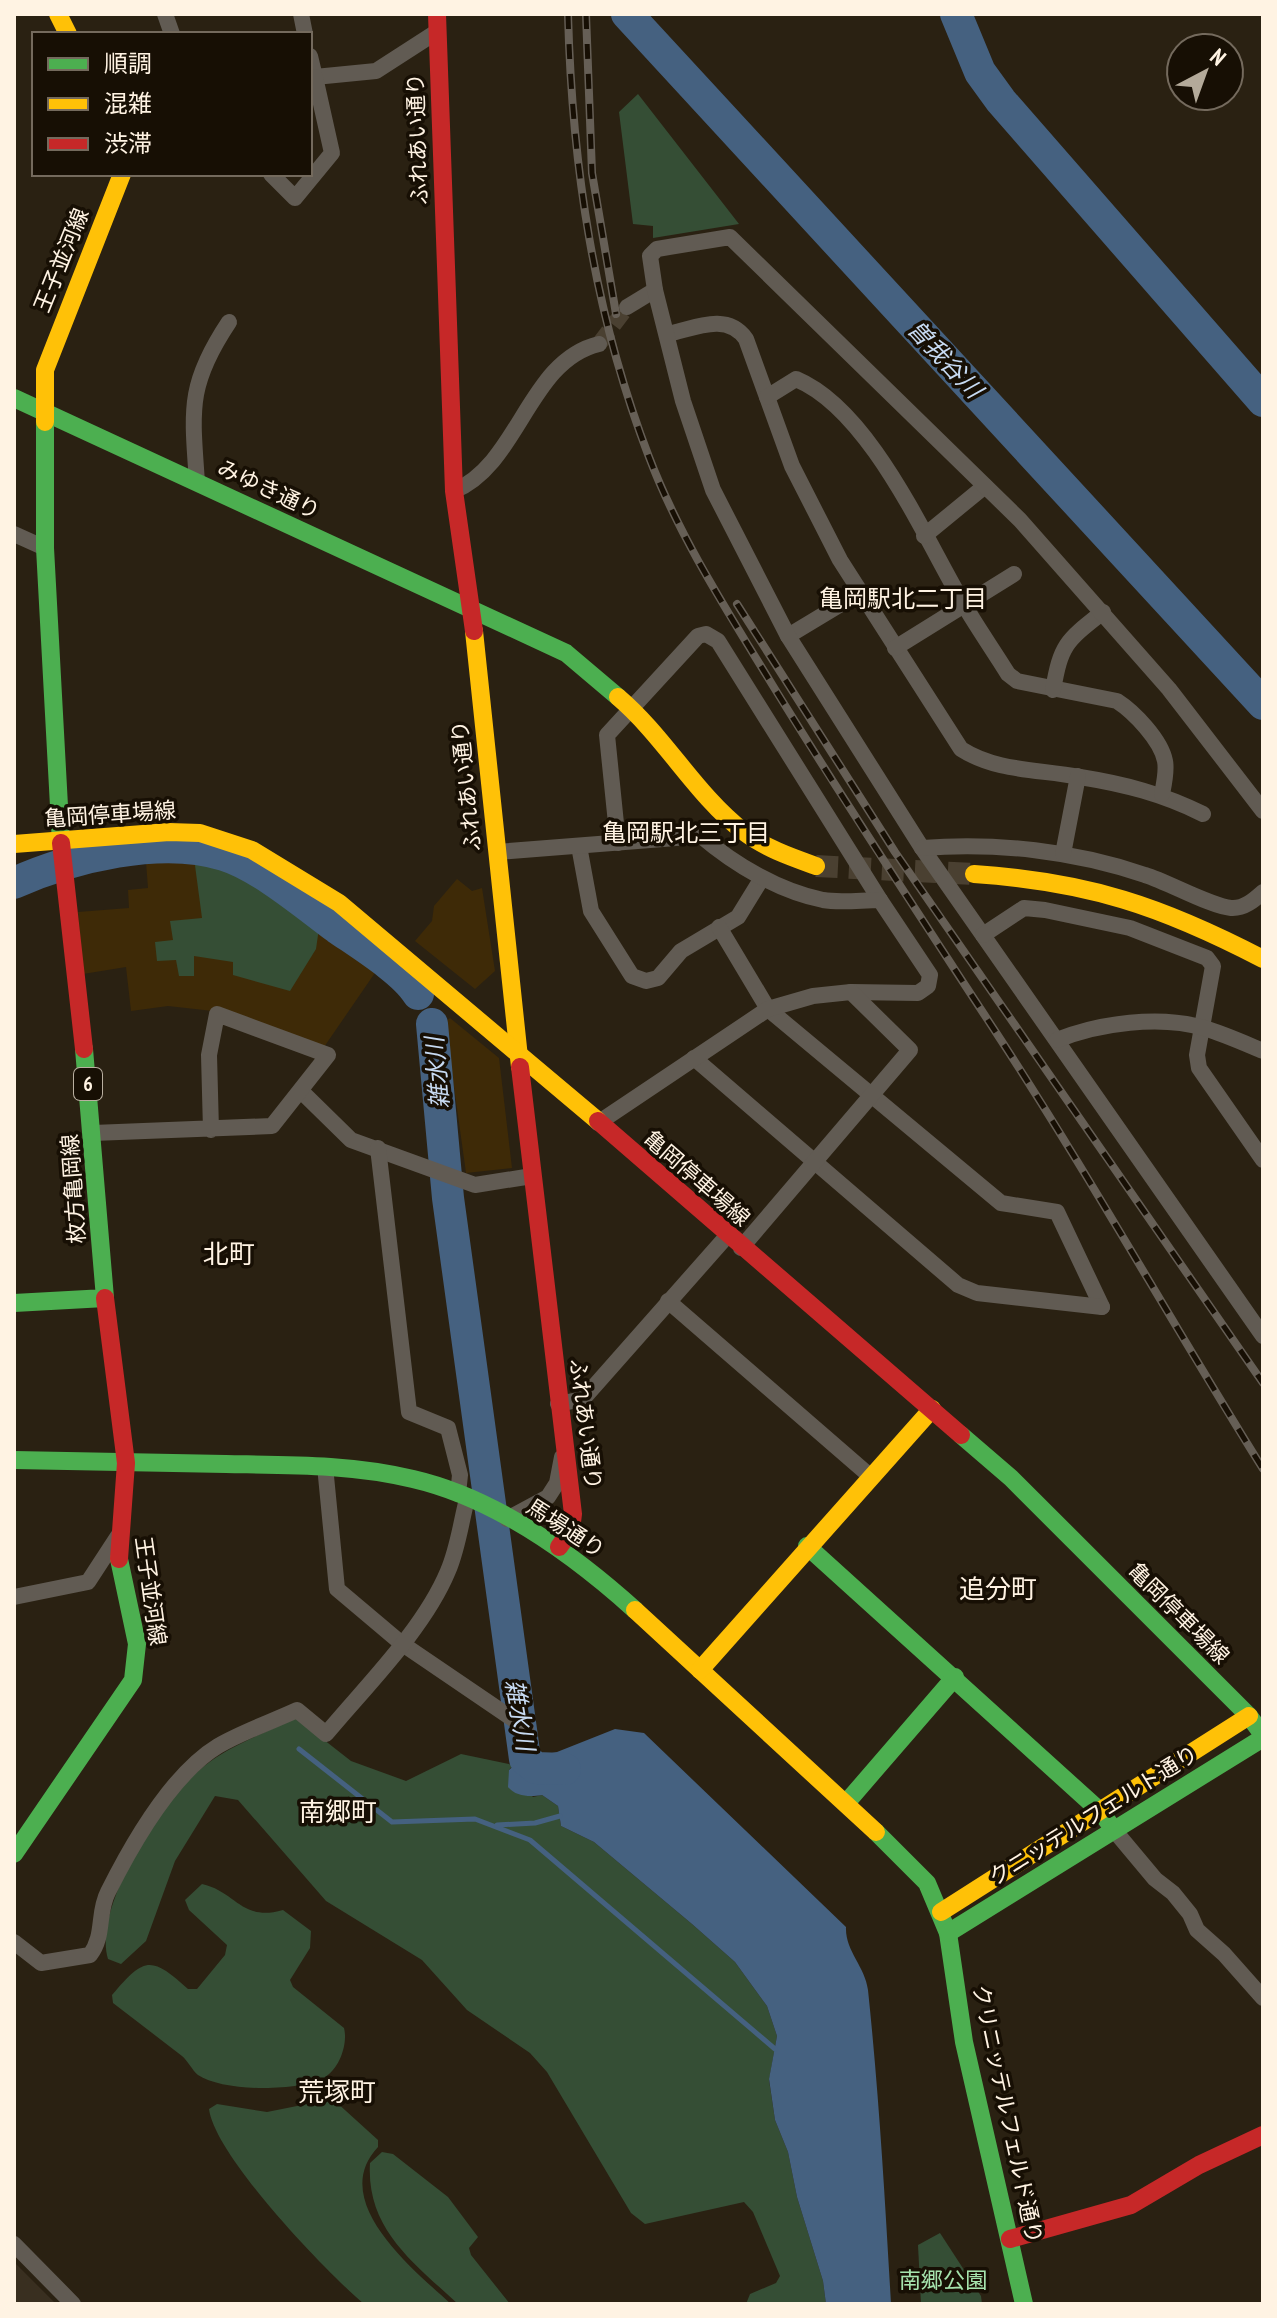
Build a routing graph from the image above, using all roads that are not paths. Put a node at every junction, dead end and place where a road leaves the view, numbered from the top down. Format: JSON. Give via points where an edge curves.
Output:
{"nodes":[{"id":1,"x":58,"y":14,"type":"edge"},
{"id":2,"x":437,"y":23,"type":"edge"},
{"id":3,"x":67,"y":32,"type":"edge"},
{"id":4,"x":312,"y":64,"type":"edge"},
{"id":5,"x":315,"y":77,"type":"junction"},
{"id":6,"x":121,"y":176,"type":"edge"},
{"id":7,"x":273,"y":176,"type":"edge"},
{"id":8,"x":655,"y":290,"type":"junction"},
{"id":9,"x":627,"y":307,"type":"tunnel mouth"},
{"id":10,"x":229,"y":322,"type":"dead end"},
{"id":11,"x":668,"y":334,"type":"junction"},
{"id":12,"x":599,"y":344,"type":"tunnel mouth"},
{"id":13,"x":767,"y":397,"type":"junction"},
{"id":14,"x":14,"y":398,"type":"edge"},
{"id":15,"x":46,"y":414,"type":"junction"},
{"id":16,"x":197,"y":482,"type":"junction"},
{"id":17,"x":985,"y":486,"type":"junction"},
{"id":18,"x":454,"y":491,"type":"junction"},
{"id":19,"x":14,"y":534,"type":"edge"},
{"id":20,"x":924,"y":536,"type":"junction"},
{"id":21,"x":45,"y":548,"type":"junction"},
{"id":22,"x":1014,"y":574,"type":"dead end"},
{"id":23,"x":861,"y":592,"type":"junction"},
{"id":24,"x":964,"y":605,"type":"junction"},
{"id":25,"x":472,"y":609,"type":"junction"},
{"id":26,"x":1103,"y":612,"type":"junction"},
{"id":27,"x":788,"y":636,"type":"junction"},
{"id":28,"x":895,"y":648,"type":"junction"},
{"id":29,"x":1053,"y":690,"type":"junction"},
{"id":30,"x":631,"y":708,"type":"junction"},
{"id":31,"x":1078,"y":776,"type":"junction"},
{"id":32,"x":1162,"y":794,"type":"junction"},
{"id":33,"x":1263,"y":811,"type":"edge"},
{"id":34,"x":1203,"y":814,"type":"dead end"},
{"id":35,"x":618,"y":843,"type":"junction"},
{"id":36,"x":14,"y":844,"type":"edge"},
{"id":37,"x":579,"y":846,"type":"junction"},
{"id":38,"x":922,"y":848,"type":"junction"},
{"id":39,"x":497,"y":852,"type":"junction"},
{"id":40,"x":1063,"y":854,"type":"junction"},
{"id":41,"x":64,"y":856,"type":"junction"},
{"id":42,"x":816,"y":866,"type":"tunnel mouth"},
{"id":43,"x":974,"y":874,"type":"tunnel mouth"},
{"id":44,"x":762,"y":878,"type":"junction"},
{"id":45,"x":1263,"y":892,"type":"edge"},
{"id":46,"x":880,"y":900,"type":"junction"},
{"id":47,"x":719,"y":927,"type":"junction"},
{"id":48,"x":983,"y":935,"type":"junction"},
{"id":49,"x":1263,"y":959,"type":"edge"},
{"id":50,"x":851,"y":992,"type":"junction"},
{"id":51,"x":768,"y":1009,"type":"junction"},
{"id":52,"x":1202,"y":1027,"type":"junction"},
{"id":53,"x":1057,"y":1040,"type":"junction"},
{"id":54,"x":1263,"y":1051,"type":"edge"},
{"id":55,"x":518,"y":1052,"type":"junction"},
{"id":56,"x":694,"y":1058,"type":"junction"},
{"id":57,"x":301,"y":1091,"type":"junction"},
{"id":58,"x":872,"y":1094,"type":"junction"},
{"id":59,"x":598,"y":1123,"type":"junction"},
{"id":60,"x":211,"y":1130,"type":"junction"},
{"id":61,"x":93,"y":1133,"type":"junction"},
{"id":62,"x":378,"y":1148,"type":"junction"},
{"id":63,"x":1263,"y":1160,"type":"edge"},
{"id":64,"x":813,"y":1162,"type":"junction"},
{"id":65,"x":532,"y":1176,"type":"junction"},
{"id":66,"x":734,"y":1242,"type":"junction"},
{"id":67,"x":105,"y":1298,"type":"junction"},
{"id":68,"x":668,"y":1301,"type":"junction"},
{"id":69,"x":14,"y":1303,"type":"edge"},
{"id":70,"x":1260,"y":1324,"type":"edge"},
{"id":71,"x":558,"y":1404,"type":"junction"},
{"id":72,"x":932,"y":1409,"type":"junction"},
{"id":73,"x":565,"y":1451,"type":"junction"},
{"id":74,"x":14,"y":1460,"type":"edge"},
{"id":75,"x":126,"y":1463,"type":"junction"},
{"id":76,"x":325,"y":1466,"type":"junction"},
{"id":77,"x":870,"y":1476,"type":"junction"},
{"id":78,"x":466,"y":1498,"type":"junction"},
{"id":79,"x":504,"y":1517,"type":"junction"},
{"id":80,"x":118,"y":1536,"type":"junction"},
{"id":81,"x":807,"y":1546,"type":"junction"},
{"id":82,"x":559,"y":1547,"type":"junction"},
{"id":83,"x":14,"y":1597,"type":"edge"},
{"id":84,"x":401,"y":1643,"type":"junction"},
{"id":85,"x":700,"y":1670,"type":"junction"},
{"id":86,"x":955,"y":1677,"type":"junction"},
{"id":87,"x":1249,"y":1716,"type":"junction"},
{"id":88,"x":526,"y":1728,"type":"dead end"},
{"id":89,"x":1263,"y":1737,"type":"edge"},
{"id":90,"x":847,"y":1802,"type":"junction"},
{"id":91,"x":1101,"y":1812,"type":"junction"},
{"id":92,"x":1114,"y":1830,"type":"junction"},
{"id":93,"x":14,"y":1854,"type":"edge"},
{"id":94,"x":941,"y":1912,"type":"junction"},
{"id":95,"x":948,"y":1933,"type":"junction"},
{"id":96,"x":14,"y":1942,"type":"edge"},
{"id":97,"x":1263,"y":1998,"type":"edge"},
{"id":98,"x":1263,"y":2135,"type":"edge"},
{"id":99,"x":1010,"y":2239,"type":"junction"},
{"id":100,"x":16,"y":2249,"type":"edge"},
{"id":101,"x":73,"y":2304,"type":"edge"},
{"id":102,"x":1024,"y":2304,"type":"edge"}],
"edges":[{"from":1,"to":3,"type":"street"},
{"from":2,"to":5,"type":"street","via":[[376,71]]},
{"from":2,"to":18,"type":"street","name":"ふれあい通り"},
{"from":4,"to":5,"type":"street"},
{"from":5,"to":7,"type":"street","via":[[332,153],[295,198]]},
{"from":6,"to":15,"type":"street","name":"王子並河線","via":[[45,370]]},
{"from":8,"to":9,"type":"street"},
{"from":8,"to":11,"type":"street"},
{"from":8,"to":17,"type":"street","via":[[650,256],[657,249],[730,237]]},
{"from":10,"to":16,"type":"street","via":[[205,357],[194,392]]},
{"from":11,"to":13,"type":"street","via":[[721,322],[738,328]]},
{"from":11,"to":27,"type":"street","via":[[683,401],[713,490]]},
{"from":12,"to":18,"type":"street","via":[[568,356],[491,464],[474,482]]},
{"from":13,"to":20,"type":"street","via":[[796,379],[814,386],[870,441]]},
{"from":13,"to":23,"type":"street","via":[[792,466]]},
{"from":14,"to":15,"type":"street","name":"みゆき通り"},
{"from":15,"to":16,"type":"street","name":"みゆき通り"},
{"from":15,"to":21,"type":"street","name":"王子並河線"},
{"from":16,"to":25,"type":"street","name":"みゆき通り"},
{"from":17,"to":20,"type":"street"},
{"from":17,"to":26,"type":"street"},
{"from":18,"to":25,"type":"street","name":"ふれあい通り"},
{"from":19,"to":21,"type":"street"},
{"from":20,"to":24,"type":"street"},
{"from":21,"to":41,"type":"street","name":"王子並河線"},
{"from":22,"to":24,"type":"street"},
{"from":23,"to":27,"type":"street"},
{"from":23,"to":28,"type":"street"},
{"from":24,"to":28,"type":"street"},
{"from":24,"to":29,"type":"street","via":[[1008,674]]},
{"from":25,"to":30,"type":"street","name":"みゆき通り","via":[[566,653]]},
{"from":25,"to":39,"type":"street","name":"ふれあい通り"},
{"from":26,"to":29,"type":"street","via":[[1059,652]]},
{"from":26,"to":33,"type":"street"},
{"from":27,"to":38,"type":"street"},
{"from":28,"to":31,"type":"street","via":[[961,749],[1010,768]]},
{"from":29,"to":32,"type":"street","via":[[1127,707],[1161,749],[1166,764]]},
{"from":30,"to":35,"type":"street","via":[[607,735]]},
{"from":30,"to":42,"type":"street","name":"みゆき通り","via":[[745,833]]},
{"from":30,"to":46,"type":"street","via":[[698,636],[718,641]]},
{"from":31,"to":32,"type":"street"},
{"from":31,"to":40,"type":"street"},
{"from":32,"to":34,"type":"street"},
{"from":35,"to":37,"type":"street"},
{"from":35,"to":44,"type":"street","via":[[701,836]]},
{"from":36,"to":41,"type":"street","name":"亀岡停車場線"},
{"from":37,"to":39,"type":"street"},
{"from":37,"to":47,"type":"street","via":[[591,911],[632,976],[658,978],[681,951]]},
{"from":38,"to":40,"type":"street","via":[[962,844]]},
{"from":38,"to":48,"type":"street"},
{"from":39,"to":55,"type":"street","name":"ふれあい通り"},
{"from":40,"to":45,"type":"street","via":[[1144,874],[1231,908],[1249,904]]},
{"from":41,"to":55,"type":"street","name":"亀岡停車場線","via":[[169,832],[200,833],[252,850],[339,903]]},
{"from":41,"to":61,"type":"street","name":"枚方亀岡線","number":"6"},
{"from":43,"to":49,"type":"street","via":[[1048,880],[1134,902],[1205,927]]},
{"from":44,"to":46,"type":"street","via":[[824,900]]},
{"from":44,"to":47,"type":"street","via":[[738,917]]},
{"from":46,"to":50,"type":"street","via":[[930,975],[928,986],[918,993]]},
{"from":47,"to":51,"type":"street"},
{"from":48,"to":52,"type":"street","via":[[1024,908],[1045,910],[1130,928],[1207,958],[1213,966]]},
{"from":48,"to":53,"type":"street"},
{"from":50,"to":51,"type":"street"},
{"from":50,"to":58,"type":"street","via":[[910,1050]]},
{"from":51,"to":56,"type":"street"},
{"from":51,"to":58,"type":"street"},
{"from":52,"to":53,"type":"street","via":[[1158,1021],[1080,1031]]},
{"from":52,"to":54,"type":"street"},
{"from":52,"to":63,"type":"street","via":[[1199,1068]]},
{"from":53,"to":70,"type":"street"},
{"from":55,"to":59,"type":"street","name":"亀岡停車場線"},
{"from":55,"to":65,"type":"street","name":"ふれあい通り"},
{"from":56,"to":59,"type":"street"},
{"from":56,"to":64,"type":"street"},
{"from":57,"to":60,"type":"street","via":[[272,1126]]},
{"from":57,"to":60,"type":"street","via":[[328,1055],[217,1014],[209,1055]]},
{"from":57,"to":62,"type":"street","via":[[351,1140]]},
{"from":58,"to":64,"type":"street"},
{"from":58,"to":64,"type":"street","via":[[1001,1203],[1057,1212],[1102,1307],[977,1293],[958,1285]]},
{"from":59,"to":66,"type":"street","name":"亀岡停車場線"},
{"from":60,"to":61,"type":"street"},
{"from":61,"to":67,"type":"street","name":"枚方亀岡線","number":"6"},
{"from":62,"to":65,"type":"street","via":[[475,1185]]},
{"from":62,"to":78,"type":"street","via":[[409,1412],[448,1428]]},
{"from":64,"to":66,"type":"street"},
{"from":65,"to":71,"type":"street","name":"ふれあい通り"},
{"from":66,"to":68,"type":"street"},
{"from":66,"to":72,"type":"street","name":"亀岡停車場線"},
{"from":67,"to":69,"type":"street"},
{"from":67,"to":75,"type":"street","name":"王子並河線"},
{"from":68,"to":71,"type":"street","via":[[583,1399]]},
{"from":68,"to":77,"type":"street"},
{"from":71,"to":73,"type":"street","name":"ふれあい通り"},
{"from":72,"to":77,"type":"street"},
{"from":72,"to":87,"type":"street","name":"亀岡停車場線","via":[[1011,1478]]},
{"from":73,"to":79,"type":"street","via":[[548,1497]]},
{"from":73,"to":82,"type":"street","name":"ふれあい通り","via":[[573,1514],[571,1530]]},
{"from":74,"to":75,"type":"street","name":"馬場通り"},
{"from":75,"to":76,"type":"street","name":"馬場通り"},
{"from":75,"to":80,"type":"street","name":"王子並河線"},
{"from":76,"to":78,"type":"street","name":"馬場通り","via":[[413,1479]]},
{"from":76,"to":84,"type":"street","via":[[337,1589]]},
{"from":77,"to":81,"type":"street"},
{"from":78,"to":79,"type":"street","name":"馬場通り"},
{"from":78,"to":84,"type":"street","via":[[450,1567]]},
{"from":79,"to":82,"type":"street","name":"馬場通り"},
{"from":80,"to":83,"type":"street","via":[[88,1582]]},
{"from":80,"to":93,"type":"street","name":"王子並河線","via":[[119,1565],[137,1644],[133,1680]]},
{"from":81,"to":85,"type":"street"},
{"from":81,"to":86,"type":"street"},
{"from":82,"to":85,"type":"street","name":"馬場通り"},
{"from":84,"to":88,"type":"street"},
{"from":84,"to":96,"type":"street","via":[[326,1734],[297,1710],[218,1746],[193,1766],[125,1857],[105,1898],[100,1943],[90,1955],[41,1963]]},
{"from":85,"to":90,"type":"street","name":"馬場通り"},
{"from":86,"to":90,"type":"street"},
{"from":86,"to":91,"type":"street"},
{"from":87,"to":89,"type":"street","name":"亀岡停車場線"},
{"from":87,"to":91,"type":"street","name":"クニッテルフェルト通り"},
{"from":89,"to":92,"type":"street","name":"クニッテルフェルト通り"},
{"from":90,"to":94,"type":"street","name":"馬場通り","via":[[927,1883]]},
{"from":91,"to":92,"type":"street"},
{"from":91,"to":94,"type":"street","name":"クニッテルフェルト通り"},
{"from":92,"to":95,"type":"street","name":"クニッテルフェルト通り"},
{"from":92,"to":97,"type":"street","via":[[1173,1893],[1197,1930]]},
{"from":94,"to":95,"type":"street","name":"馬場通り"},
{"from":95,"to":99,"type":"street","name":"クリニッテルフェルド通り","via":[[964,2042]]},
{"from":98,"to":99,"type":"street","via":[[1131,2205]]},
{"from":99,"to":102,"type":"street","name":"クリニッテルフェルド通り"},
{"from":100,"to":101,"type":"street"}]}
